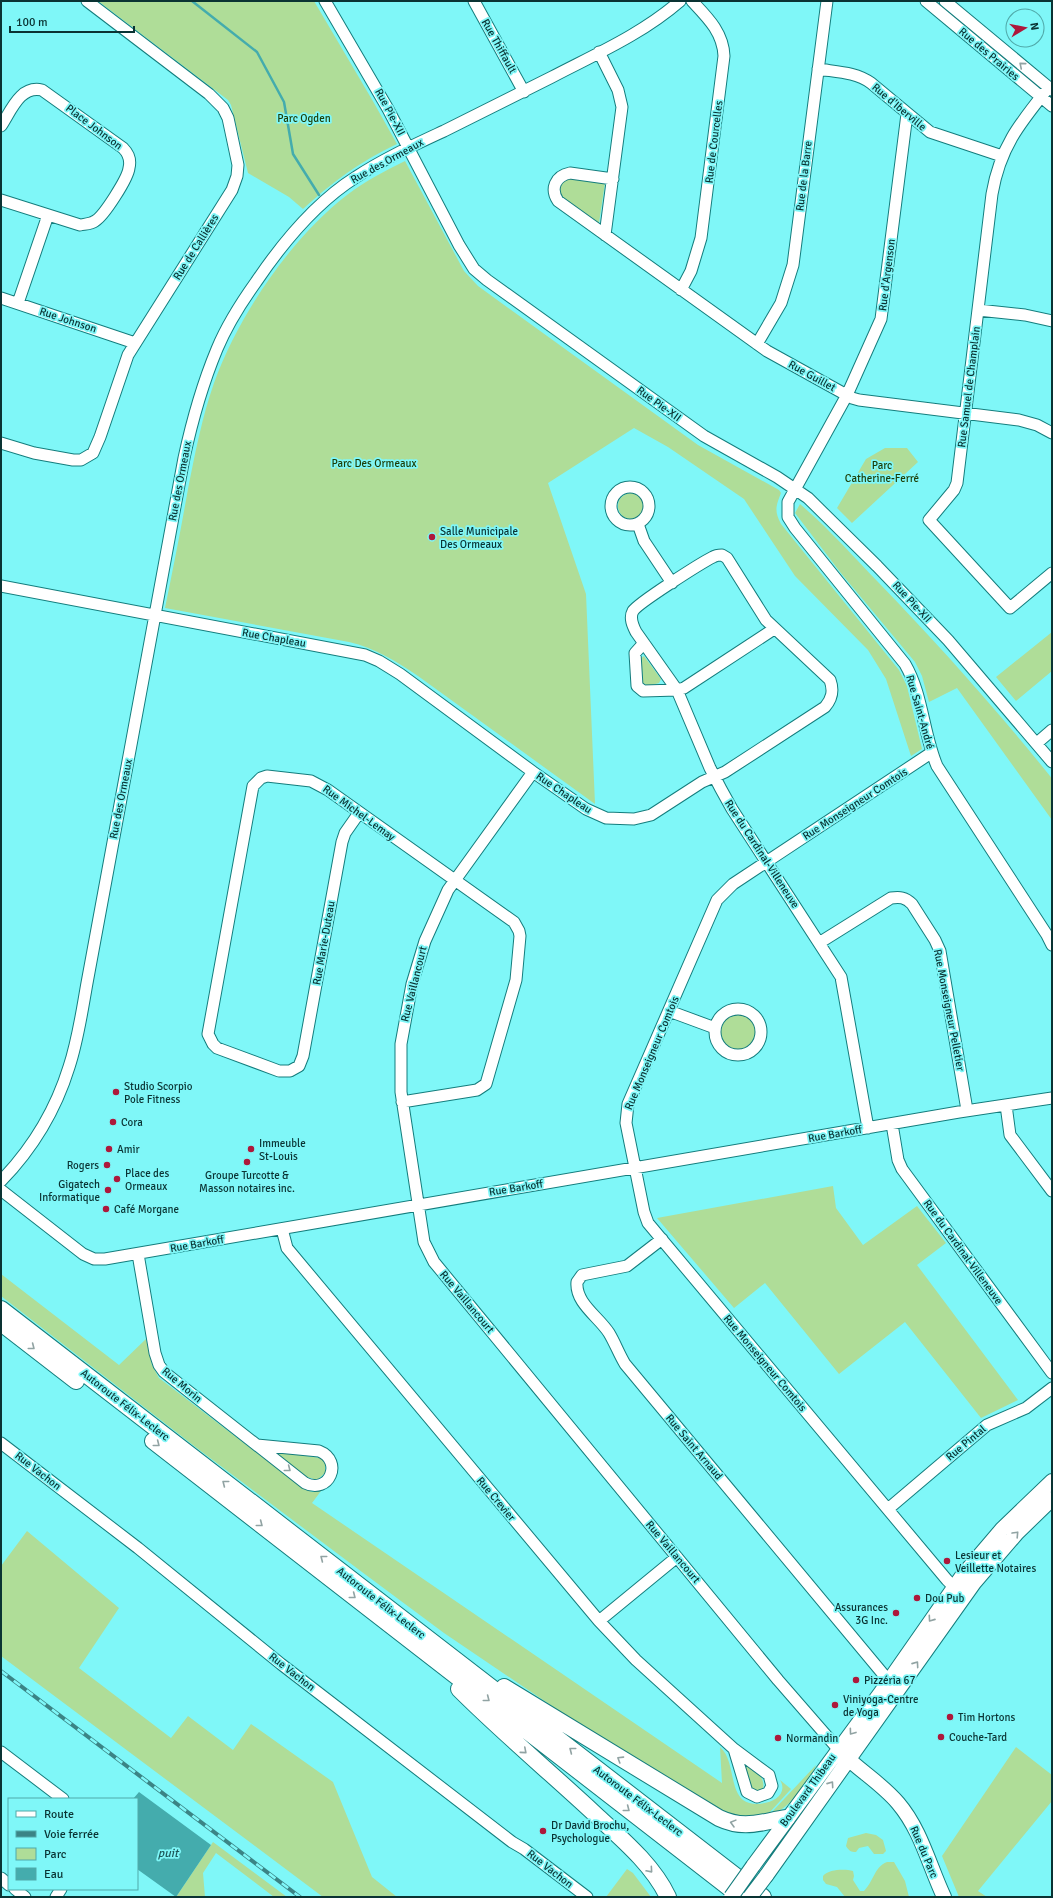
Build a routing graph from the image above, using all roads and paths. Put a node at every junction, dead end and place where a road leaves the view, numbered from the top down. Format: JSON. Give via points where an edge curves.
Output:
{"nodes":[{"id":1,"x":87,"y":1,"type":"edge"},
{"id":2,"x":325,"y":1,"type":"edge"},
{"id":3,"x":474,"y":1,"type":"edge"},
{"id":4,"x":680,"y":1,"type":"edge"},
{"id":5,"x":692,"y":1,"type":"edge"},
{"id":6,"x":827,"y":1,"type":"edge"},
{"id":7,"x":926,"y":1,"type":"edge"},
{"id":8,"x":945,"y":1,"type":"edge"},
{"id":9,"x":599,"y":52,"type":"junction"},
{"id":10,"x":818,"y":69,"type":"junction"},
{"id":11,"x":1051,"y":88,"type":"edge"},
{"id":12,"x":524,"y":92,"type":"junction"},
{"id":13,"x":1041,"y":97,"type":"junction"},
{"id":14,"x":1052,"y":106,"type":"edge"},
{"id":15,"x":907,"y":114,"type":"junction"},
{"id":16,"x":1,"y":126,"type":"edge"},
{"id":17,"x":409,"y":148,"type":"junction"},
{"id":18,"x":1002,"y":156,"type":"junction"},
{"id":19,"x":613,"y":179,"type":"junction"},
{"id":20,"x":1,"y":200,"type":"edge"},
{"id":21,"x":48,"y":215,"type":"junction"},
{"id":22,"x":605,"y":235,"type":"junction"},
{"id":23,"x":681,"y":290,"type":"junction"},
{"id":24,"x":1,"y":298,"type":"edge"},
{"id":25,"x":18,"y":303,"type":"junction"},
{"id":26,"x":978,"y":310,"type":"junction"},
{"id":27,"x":1052,"y":322,"type":"edge"},
{"id":28,"x":135,"y":343,"type":"junction"},
{"id":29,"x":757,"y":344,"type":"junction"},
{"id":30,"x":847,"y":395,"type":"junction"},
{"id":31,"x":966,"y":414,"type":"junction"},
{"id":32,"x":1052,"y":433,"type":"edge"},
{"id":33,"x":1,"y":443,"type":"edge"},
{"id":34,"x":796,"y":488,"type":"junction"},
{"id":35,"x":638,"y":524,"type":"dead end"},
{"id":36,"x":1052,"y":573,"type":"edge"},
{"id":37,"x":672,"y":583,"type":"junction"},
{"id":38,"x":1,"y":586,"type":"edge"},
{"id":39,"x":155,"y":616,"type":"junction"},
{"id":40,"x":774,"y":629,"type":"junction"},
{"id":41,"x":644,"y":643,"type":"junction"},
{"id":42,"x":677,"y":690,"type":"junction"},
{"id":43,"x":1052,"y":730,"type":"edge"},
{"id":44,"x":1036,"y":743,"type":"junction"},
{"id":45,"x":931,"y":753,"type":"junction"},
{"id":46,"x":1052,"y":762,"type":"edge"},
{"id":47,"x":532,"y":772,"type":"junction"},
{"id":48,"x":714,"y":777,"type":"junction"},
{"id":49,"x":359,"y":814,"type":"junction"},
{"id":50,"x":767,"y":862,"type":"junction"},
{"id":51,"x":454,"y":880,"type":"junction"},
{"id":52,"x":819,"y":943,"type":"junction"},
{"id":53,"x":1052,"y":944,"type":"edge"},
{"id":54,"x":669,"y":1011,"type":"junction"},
{"id":55,"x":716,"y":1028,"type":"junction"},
{"id":56,"x":292,"y":1071,"type":"joint"},
{"id":57,"x":1052,"y":1098,"type":"edge"},
{"id":58,"x":402,"y":1102,"type":"junction"},
{"id":59,"x":1006,"y":1105,"type":"junction"},
{"id":60,"x":967,"y":1110,"type":"junction"},
{"id":61,"x":892,"y":1124,"type":"junction"},
{"id":62,"x":868,"y":1128,"type":"junction"},
{"id":63,"x":635,"y":1169,"type":"junction"},
{"id":64,"x":1,"y":1181,"type":"edge"},
{"id":65,"x":1,"y":1190,"type":"edge"},
{"id":66,"x":1052,"y":1191,"type":"edge"},
{"id":67,"x":418,"y":1204,"type":"junction"},
{"id":68,"x":282,"y":1229,"type":"junction"},
{"id":69,"x":662,"y":1239,"type":"junction"},
{"id":70,"x":138,"y":1254,"type":"junction"},
{"id":71,"x":1,"y":1309,"type":"edge"},
{"id":72,"x":1,"y":1323,"type":"edge"},
{"id":73,"x":1052,"y":1373,"type":"edge"},
{"id":74,"x":1052,"y":1388,"type":"edge"},
{"id":75,"x":1,"y":1443,"type":"edge"},
{"id":76,"x":257,"y":1445,"type":"junction"},
{"id":77,"x":1052,"y":1481,"type":"edge"},
{"id":78,"x":1052,"y":1499,"type":"edge"},
{"id":79,"x":888,"y":1509,"type":"junction"},
{"id":80,"x":677,"y":1557,"type":"junction"},
{"id":81,"x":959,"y":1592,"type":"junction"},
{"id":82,"x":599,"y":1621,"type":"junction"},
{"id":83,"x":411,"y":1641,"type":"junction"},
{"id":84,"x":449,"y":1655,"type":"junction"},
{"id":85,"x":888,"y":1680,"type":"junction"},
{"id":86,"x":734,"y":1749,"type":"dead end"},
{"id":87,"x":838,"y":1750,"type":"junction"},
{"id":88,"x":1,"y":1752,"type":"edge"},
{"id":89,"x":849,"y":1760,"type":"junction"},
{"id":90,"x":62,"y":1798,"type":"edge"},
{"id":91,"x":787,"y":1818,"type":"junction"},
{"id":92,"x":655,"y":1830,"type":"junction"},
{"id":93,"x":693,"y":1843,"type":"junction"},
{"id":94,"x":16,"y":1890,"type":"edge"},
{"id":95,"x":25,"y":1897,"type":"edge"},
{"id":96,"x":587,"y":1897,"type":"edge"},
{"id":97,"x":668,"y":1897,"type":"edge"},
{"id":98,"x":726,"y":1897,"type":"edge"},
{"id":99,"x":731,"y":1897,"type":"edge"},
{"id":100,"x":741,"y":1897,"type":"edge"},
{"id":101,"x":750,"y":1897,"type":"edge"},
{"id":102,"x":762,"y":1897,"type":"edge"},
{"id":103,"x":776,"y":1897,"type":"edge"},
{"id":104,"x":944,"y":1897,"type":"edge"}],
"edges":[{"from":1,"to":28,"type":"street","name":"Rue de Callières","via":[[216,100],[228,118],[237,158],[237,176],[232,190]]},
{"from":2,"to":17,"type":"street","name":"Rue Pie-XII","via":[[375,84]]},
{"from":3,"to":12,"type":"street","name":"Rue Thiffault"},
{"from":4,"to":9,"type":"street","name":"Rue des Ormeaux","via":[[645,28]]},
{"from":5,"to":23,"type":"street","name":"Rue de Courcelles","via":[[718,32],[723,43],[724,56],[701,238],[691,271]]},
{"from":6,"to":10,"type":"street","name":"Rue de la Barre"},
{"from":7,"to":13,"type":"street","name":"Rue des Prairies"},
{"from":11,"to":8,"type":"street","name":"Rue des Prairies","one_way":true},
{"from":9,"to":12,"type":"street","name":"Rue des Ormeaux"},
{"from":9,"to":19,"type":"street","via":[[621,101],[622,113]]},
{"from":10,"to":15,"type":"street","name":"Rue d'Iberville","via":[[862,77]]},
{"from":10,"to":29,"type":"street","name":"Rue de la Barre","via":[[792,270],[781,303]]},
{"from":11,"to":13,"type":"street","name":"Rue Samuel de Champlain"},
{"from":12,"to":17,"type":"street","name":"Rue des Ormeaux"},
{"from":13,"to":14,"type":"street","name":"Rue des Prairies"},
{"from":13,"to":18,"type":"street","name":"Rue Samuel de Champlain","via":[[1011,138]]},
{"from":15,"to":18,"type":"street","name":"Rue d'Iberville","via":[[935,135]]},
{"from":15,"to":30,"type":"street","name":"Rue d'Argenson","via":[[881,319]]},
{"from":16,"to":21,"type":"street","name":"Place Johnson","via":[[24,92],[42,90],[127,152],[130,160],[128,173],[98,219],[80,225]]},
{"from":17,"to":34,"type":"street","name":"Rue Pie-XII","via":[[459,246],[480,274],[704,436]]},
{"from":17,"to":39,"type":"street","name":"Rue des Ormeaux","via":[[348,182],[305,220],[266,268],[227,328],[194,414]]},
{"from":18,"to":26,"type":"street","name":"Rue Samuel de Champlain","via":[[992,194]]},
{"from":19,"to":22,"type":"street"},
{"from":19,"to":22,"type":"street","name":"Rue Guillet","via":[[570,173],[560,176],[554,185],[558,201]]},
{"from":20,"to":21,"type":"street","name":"Place Johnson"},
{"from":21,"to":25,"type":"street"},
{"from":22,"to":23,"type":"street","name":"Rue Guillet"},
{"from":23,"to":29,"type":"street","name":"Rue Guillet"},
{"from":24,"to":25,"type":"street","name":"Rue Johnson"},
{"from":25,"to":28,"type":"street","name":"Rue Johnson"},
{"from":26,"to":27,"type":"street","via":[[1025,315]]},
{"from":26,"to":31,"type":"street","name":"Rue Samuel de Champlain"},
{"from":28,"to":33,"type":"street","name":"Rue de Callières","via":[[124,365],[97,446],[89,456],[73,460],[34,453]]},
{"from":29,"to":30,"type":"street","name":"Rue Guillet"},
{"from":30,"to":31,"type":"street","name":"Rue Guillet","via":[[859,400]]},
{"from":30,"to":34,"type":"street","name":"Rue d'Argenson"},
{"from":31,"to":32,"type":"street","name":"Rue Guillet","via":[[1019,420]]},
{"from":31,"to":36,"type":"street","name":"Rue Samuel de Champlain","via":[[956,486],[929,520],[1010,608]]},
{"from":34,"to":44,"type":"street","name":"Rue Pie-XII","via":[[829,517],[948,640]]},
{"from":34,"to":45,"type":"street","name":"Rue Saint-André","via":[[787,506],[790,521],[908,670]]},
{"from":35,"to":37,"type":"street","via":[[644,541]]},
{"from":37,"to":40,"type":"street","name":"Rue Chapleau","via":[[713,557],[722,555],[727,558],[762,615]]},
{"from":37,"to":41,"type":"street","name":"Rue Chapleau","via":[[632,612],[633,626]]},
{"from":38,"to":39,"type":"street","name":"Rue Chapleau"},
{"from":39,"to":47,"type":"street","name":"Rue Chapleau","via":[[355,652],[379,661],[420,688]]},
{"from":39,"to":64,"type":"street","name":"Rue des Ormeaux","via":[[70,1066],[44,1125]]},
{"from":40,"to":42,"type":"street","via":[[684,688]]},
{"from":40,"to":48,"type":"street","name":"Rue Chapleau","via":[[827,676],[832,686],[832,696],[824,708]]},
{"from":41,"to":42,"type":"street","name":"Rue Chapleau"},
{"from":41,"to":42,"type":"street","via":[[635,653],[637,686],[643,691]]},
{"from":42,"to":48,"type":"street","name":"Rue du Cardinal-Villeneuve"},
{"from":43,"to":44,"type":"street"},
{"from":44,"to":46,"type":"street","name":"Rue Pie-XII"},
{"from":45,"to":50,"type":"street","name":"Rue Monseigneur Comtois"},
{"from":45,"to":53,"type":"street","name":"Rue Saint-André","via":[[936,766]]},
{"from":47,"to":48,"type":"street","name":"Rue Chapleau","via":[[586,809],[597,815],[615,819],[634,819],[651,815]]},
{"from":47,"to":51,"type":"street","name":"Rue Vaillancourt"},
{"from":48,"to":50,"type":"street","name":"Rue du Cardinal-Villeneuve"},
{"from":49,"to":51,"type":"street","name":"Rue Michel-Lemay"},
{"from":49,"to":56,"type":"street","name":"Rue Marie-Duteau","via":[[345,833],[342,842],[303,1056],[299,1066]]},
{"from":49,"to":56,"type":"street","name":"Rue Michel-Lemay","via":[[320,785],[312,782],[267,776],[257,782],[251,792],[208,1034],[217,1048],[280,1071]]},
{"from":50,"to":52,"type":"street","name":"Rue du Cardinal-Villeneuve"},
{"from":50,"to":54,"type":"street","name":"Rue Monseigneur Comtois","via":[[733,884],[717,900]]},
{"from":51,"to":58,"type":"street","name":"Rue Vaillancourt","via":[[433,922],[412,984],[401,1044]]},
{"from":51,"to":58,"type":"street","name":"Rue Michel-Lemay","via":[[517,926],[520,936],[516,980],[486,1084],[477,1090]]},
{"from":52,"to":60,"type":"street","name":"Rue Monseigneur Pelletier","via":[[891,898],[900,897],[912,904],[940,951]]},
{"from":52,"to":62,"type":"street","name":"Rue du Cardinal-Villeneuve","via":[[841,977]]},
{"from":54,"to":55,"type":"street"},
{"from":54,"to":63,"type":"street","name":"Rue Monseigneur Comtois","via":[[626,1113]]},
{"from":55,"to":55,"type":"street","via":[[715,1034],[720,1046],[732,1054],[742,1055],[749,1052],[758,1044],[760,1038],[760,1025],[756,1018],[743,1010],[736,1009],[723,1015]]},
{"from":57,"to":59,"type":"street","name":"Rue Barkoff"},
{"from":58,"to":67,"type":"street","name":"Rue Vaillancourt"},
{"from":59,"to":60,"type":"street","name":"Rue Barkoff"},
{"from":59,"to":66,"type":"street","via":[[1010,1135]]},
{"from":60,"to":61,"type":"street","name":"Rue Barkoff"},
{"from":61,"to":62,"type":"street","name":"Rue Barkoff"},
{"from":61,"to":73,"type":"street","name":"Rue du Cardinal-Villeneuve","via":[[902,1169]]},
{"from":62,"to":63,"type":"street","name":"Rue Barkoff"},
{"from":63,"to":67,"type":"street","name":"Rue Barkoff"},
{"from":63,"to":69,"type":"street","name":"Rue Monseigneur Comtois","via":[[645,1217]]},
{"from":65,"to":70,"type":"street","name":"Rue Barkoff","via":[[89,1257],[100,1260]]},
{"from":67,"to":68,"type":"street","name":"Rue Barkoff"},
{"from":67,"to":80,"type":"street","name":"Rue Vaillancourt","via":[[424,1242],[434,1262]]},
{"from":68,"to":70,"type":"street","name":"Rue Barkoff"},
{"from":68,"to":82,"type":"street","name":"Rue Crevier","via":[[287,1248]]},
{"from":69,"to":79,"type":"street","name":"Rue Monseigneur Comtois"},
{"from":69,"to":85,"type":"street","name":"Rue Saint Arnaud","via":[[627,1266],[582,1275],[577,1282],[578,1293],[609,1334],[625,1364]]},
{"from":70,"to":76,"type":"street","name":"Rue Morin","via":[[155,1353],[160,1367],[166,1375]]},
{"from":84,"to":71,"type":"highway","name":"Autoroute Félix-Leclerc","one_way":true},
{"from":72,"to":83,"type":"highway","name":"Autoroute Félix-Leclerc","one_way":true},
{"from":74,"to":79,"type":"street","name":"Rue Pintal","via":[[1026,1408],[987,1425]]},
{"from":75,"to":96,"type":"street","name":"Rue Vachon","via":[[150,1558],[281,1664]]},
{"from":76,"to":76,"type":"street","name":"Rue Morin","one_way":true,"via":[[310,1485],[324,1484],[330,1475],[330,1460],[319,1451]]},
{"from":77,"to":81,"type":"main road","name":"Boulevard Thibeau","via":[[992,1540]]},
{"from":81,"to":78,"type":"main road","name":"Boulevard Thibeau","one_way":true},
{"from":79,"to":81,"type":"street","name":"Rue Monseigneur Comtois"},
{"from":80,"to":82,"type":"street"},
{"from":80,"to":87,"type":"street","name":"Rue Vaillancourt"},
{"from":81,"to":85,"type":"main road","name":"Boulevard Thibeau","one_way":true},
{"from":89,"to":81,"type":"main road","name":"Boulevard Thibeau","one_way":true},
{"from":82,"to":86,"type":"street","name":"Rue Crevier","via":[[636,1660]]},
{"from":83,"to":92,"type":"highway","name":"Autoroute Félix-Leclerc","one_way":true},
{"from":83,"to":97,"type":"highway","one_way":true,"via":[[495,1725],[617,1835],[656,1877]]},
{"from":91,"to":84,"type":"highway","one_way":true,"via":[[750,1826],[719,1818]]},
{"from":93,"to":84,"type":"highway","name":"Autoroute Félix-Leclerc","one_way":true},
{"from":85,"to":87,"type":"main road","name":"Boulevard Thibeau","one_way":true},
{"from":87,"to":89,"type":"main road","name":"Rue du Parc"},
{"from":87,"to":91,"type":"main road","name":"Boulevard Thibeau"},
{"from":88,"to":90,"type":"street"},
{"from":101,"to":89,"type":"main road","name":"Boulevard Thibeau","one_way":true,"bridge":true},
{"from":89,"to":104,"type":"main road","name":"Rue du Parc","via":[[888,1792],[908,1816],[923,1844]]},
{"from":91,"to":99,"type":"main road","name":"Boulevard Thibeau","bridge":true},
{"from":92,"to":98,"type":"highway"},
{"from":92,"to":100,"type":"highway","name":"Autoroute Félix-Leclerc"},
{"from":93,"to":102,"type":"highway","name":"Autoroute Félix-Leclerc"},
{"from":93,"to":103,"type":"highway"},
{"from":94,"to":95,"type":"street"}]}
